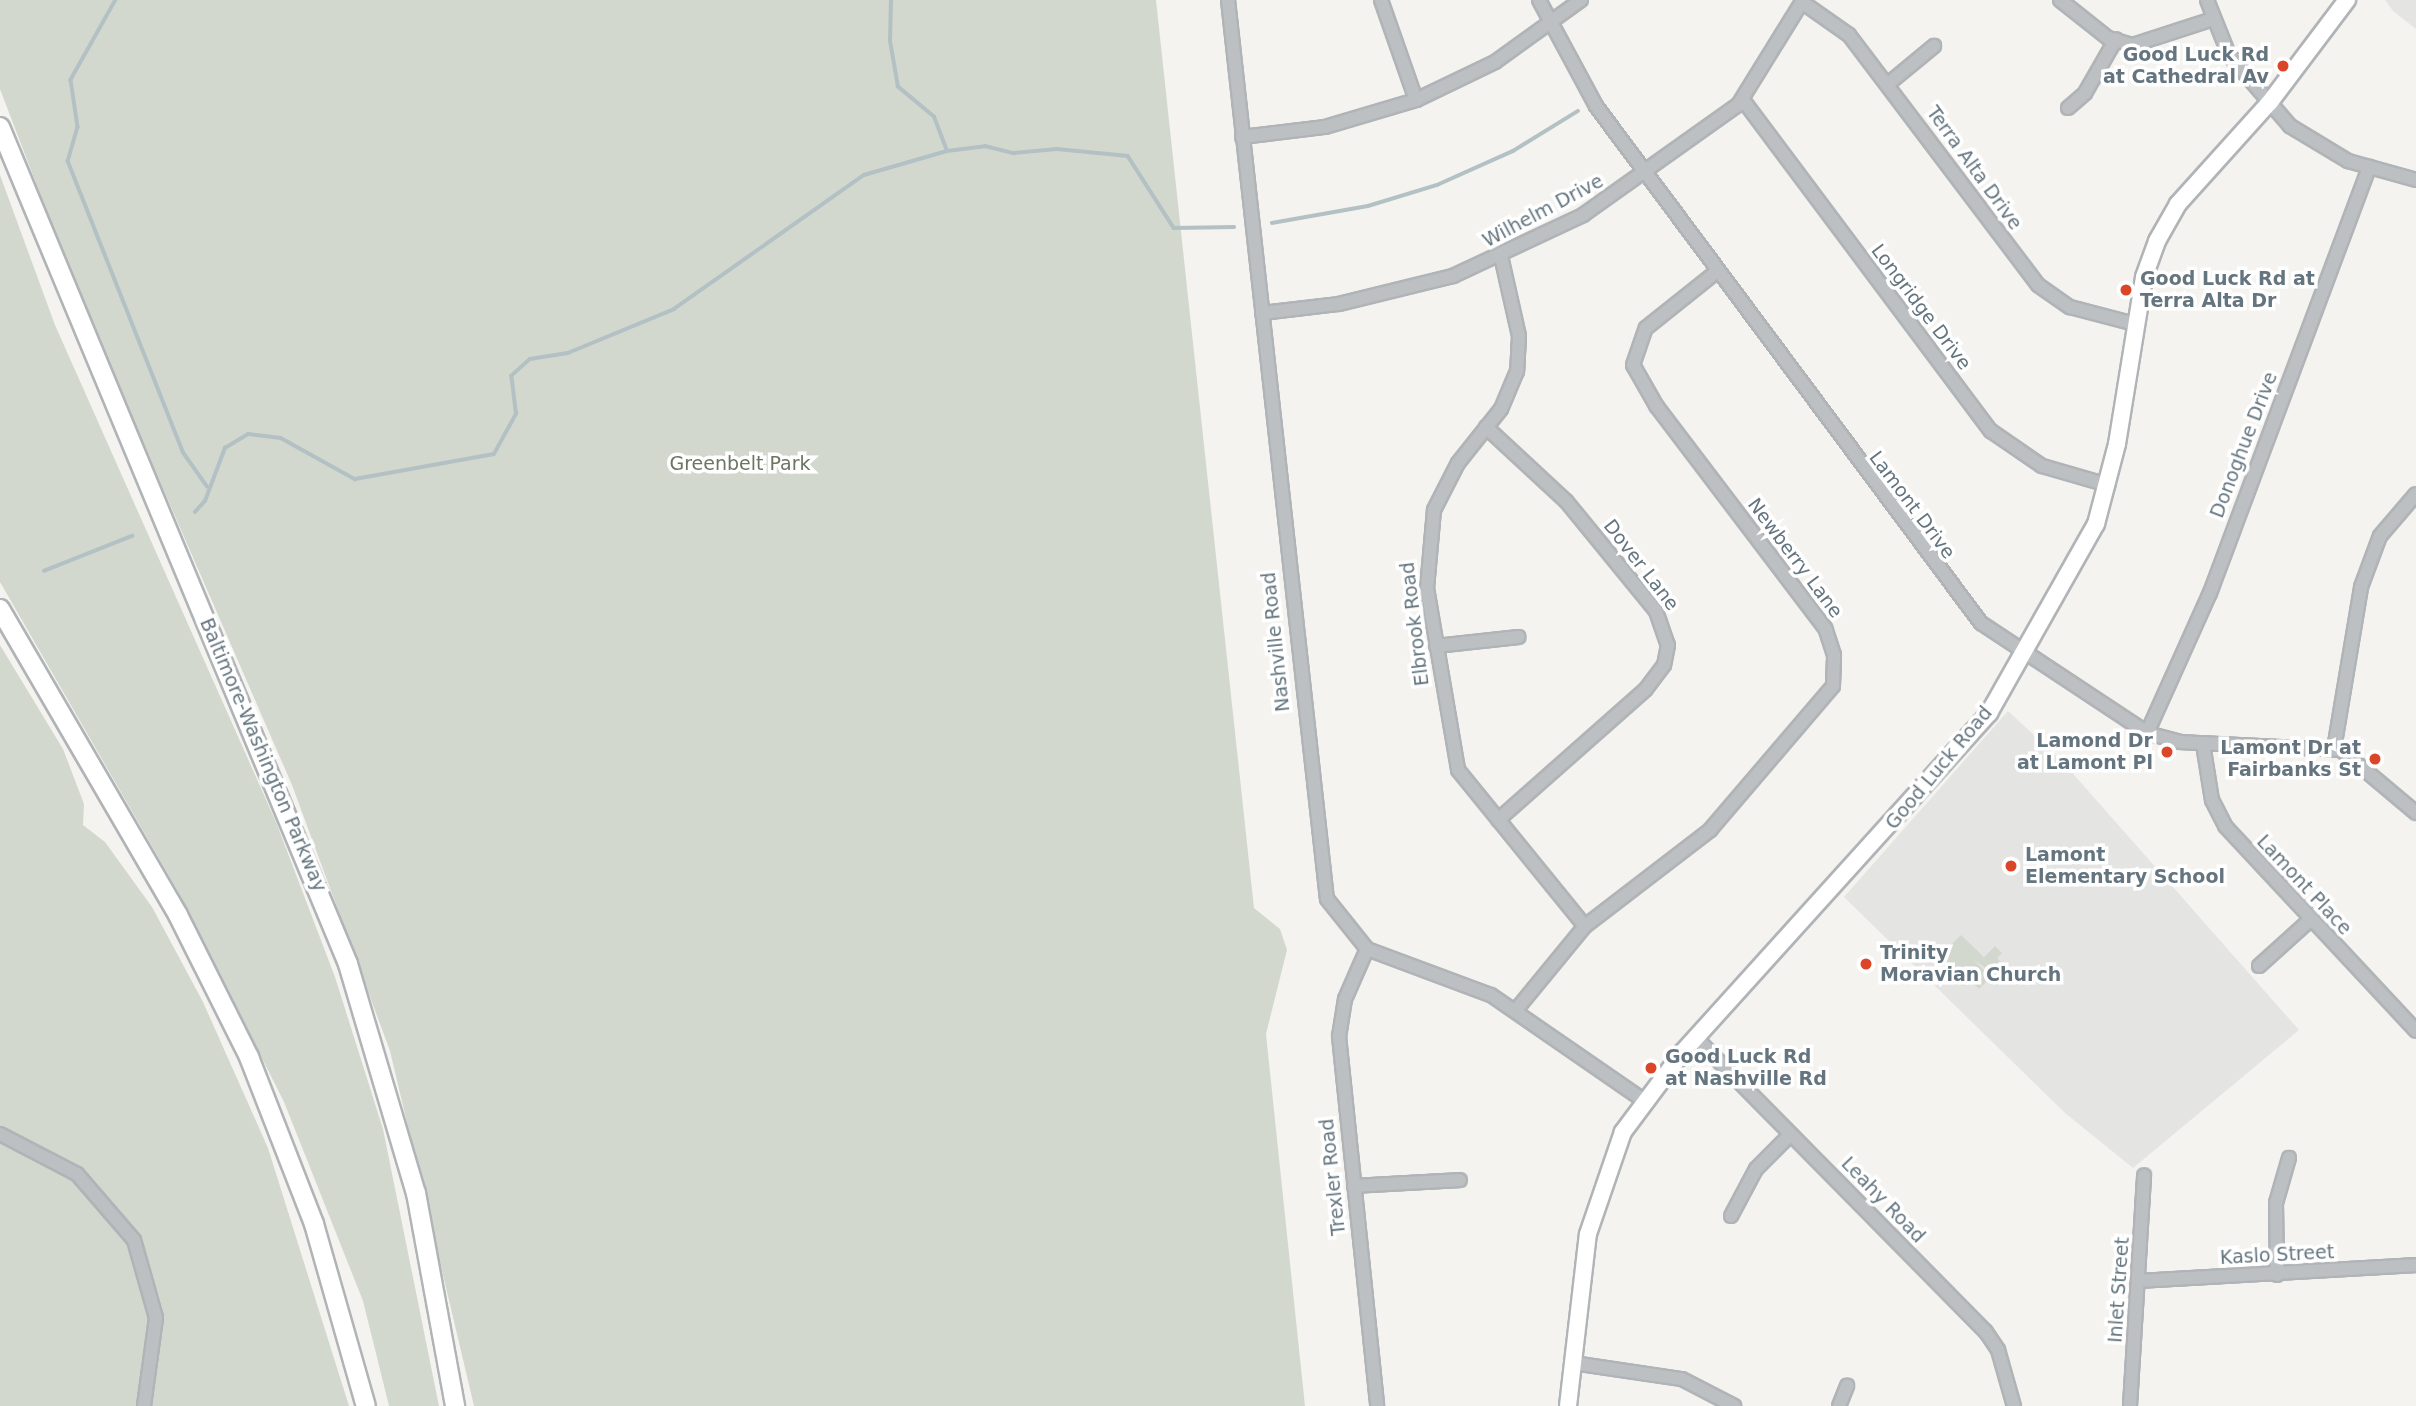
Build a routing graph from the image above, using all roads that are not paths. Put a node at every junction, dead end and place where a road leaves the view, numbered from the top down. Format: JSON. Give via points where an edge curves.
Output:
{"nodes":[{"id":1,"x":1228,"y":0,"type":"edge"},
{"id":2,"x":1381,"y":0,"type":"edge"},
{"id":3,"x":1539,"y":0,"type":"edge"},
{"id":4,"x":1581,"y":0,"type":"edge"},
{"id":5,"x":2060,"y":0,"type":"edge"},
{"id":6,"x":2207,"y":0,"type":"edge"},
{"id":7,"x":2347,"y":0,"type":"edge"},
{"id":8,"x":1802,"y":1,"type":"edge"},
{"id":9,"x":2210,"y":20,"type":"junction"},
{"id":10,"x":1548,"y":25,"type":"junction"},
{"id":11,"x":2116,"y":39,"type":"junction"},
{"id":12,"x":1934,"y":47,"type":"dead end"},
{"id":13,"x":1888,"y":84,"type":"junction"},
{"id":14,"x":1416,"y":100,"type":"junction"},
{"id":15,"x":1743,"y":100,"type":"junction"},
{"id":16,"x":2270,"y":102,"type":"junction"},
{"id":17,"x":2068,"y":108,"type":"dead end"},
{"id":18,"x":0,"y":127,"type":"edge"},
{"id":19,"x":1242,"y":136,"type":"junction"},
{"id":20,"x":2369,"y":167,"type":"junction"},
{"id":21,"x":1644,"y":173,"type":"junction"},
{"id":22,"x":2416,"y":180,"type":"edge"},
{"id":23,"x":1501,"y":256,"type":"junction"},
{"id":24,"x":1715,"y":273,"type":"junction"},
{"id":25,"x":1262,"y":313,"type":"junction"},
{"id":26,"x":2135,"y":324,"type":"junction"},
{"id":27,"x":1486,"y":427,"type":"junction"},
{"id":28,"x":2108,"y":485,"type":"junction"},
{"id":29,"x":2416,"y":494,"type":"edge"},
{"id":30,"x":0,"y":609,"type":"edge"},
{"id":31,"x":1519,"y":637,"type":"dead end"},
{"id":32,"x":1436,"y":646,"type":"junction"},
{"id":33,"x":2025,"y":655,"type":"junction"},
{"id":34,"x":2147,"y":733,"type":"junction"},
{"id":35,"x":2203,"y":744,"type":"junction"},
{"id":36,"x":2334,"y":749,"type":"junction"},
{"id":37,"x":2416,"y":813,"type":"edge"},
{"id":38,"x":1498,"y":820,"type":"junction"},
{"id":39,"x":2310,"y":920,"type":"junction"},
{"id":40,"x":1585,"y":926,"type":"junction"},
{"id":41,"x":1367,"y":949,"type":"junction"},
{"id":42,"x":2259,"y":966,"type":"dead end"},
{"id":43,"x":1516,"y":1010,"type":"junction"},
{"id":44,"x":2416,"y":1031,"type":"edge"},
{"id":45,"x":1696,"y":1038,"type":"junction"},
{"id":46,"x":1643,"y":1100,"type":"junction"},
{"id":47,"x":1791,"y":1133,"type":"junction"},
{"id":48,"x":0,"y":1134,"type":"edge"},
{"id":49,"x":2289,"y":1158,"type":"dead end"},
{"id":50,"x":2144,"y":1175,"type":"dead end"},
{"id":51,"x":1460,"y":1180,"type":"dead end"},
{"id":52,"x":1354,"y":1186,"type":"junction"},
{"id":53,"x":1731,"y":1216,"type":"dead end"},
{"id":54,"x":2416,"y":1265,"type":"edge"},
{"id":55,"x":2277,"y":1275,"type":"junction"},
{"id":56,"x":2140,"y":1281,"type":"junction"},
{"id":57,"x":1573,"y":1363,"type":"junction"},
{"id":58,"x":1847,"y":1386,"type":"dead end"},
{"id":59,"x":144,"y":1406,"type":"edge"},
{"id":60,"x":366,"y":1406,"type":"edge"},
{"id":61,"x":455,"y":1406,"type":"edge"},
{"id":62,"x":1377,"y":1406,"type":"edge"},
{"id":63,"x":1567,"y":1406,"type":"edge"},
{"id":64,"x":1734,"y":1406,"type":"edge"},
{"id":65,"x":1839,"y":1406,"type":"edge"},
{"id":66,"x":2014,"y":1406,"type":"edge"},
{"id":67,"x":2130,"y":1406,"type":"edge"}],
"edges":[{"from":1,"to":19,"type":"street","name":"Nashville Road"},
{"from":2,"to":14,"type":"street"},
{"from":3,"to":10,"type":"street","name":"Lamont Drive"},
{"from":4,"to":10,"type":"street"},
{"from":5,"to":11,"type":"street"},
{"from":6,"to":9,"type":"street"},
{"from":7,"to":16,"type":"main road","name":"Good Luck Road"},
{"from":8,"to":13,"type":"street","name":"Terra Alta Drive","via":[[1849,35]]},
{"from":8,"to":15,"type":"street","name":"Wilhelm Drive"},
{"from":9,"to":11,"type":"street","via":[[2145,43]]},
{"from":9,"to":16,"type":"street","via":[[2229,55]]},
{"from":10,"to":14,"type":"street","via":[[1484,68]]},
{"from":10,"to":21,"type":"street","name":"Lamont Drive"},
{"from":11,"to":17,"type":"street","via":[[2085,93]]},
{"from":12,"to":13,"type":"street"},
{"from":13,"to":26,"type":"street","name":"Terra Alta Drive","via":[[2038,285],[2070,307]]},
{"from":14,"to":19,"type":"street","via":[[1325,127]]},
{"from":15,"to":21,"type":"street","name":"Wilhelm Drive"},
{"from":15,"to":28,"type":"street","name":"Longridge Drive","via":[[1992,431],[2042,466]]},
{"from":16,"to":20,"type":"street","via":[[2316,145]]},
{"from":16,"to":26,"type":"main road","name":"Good Luck Road","via":[[2166,222],[2144,277]]},
{"from":18,"to":61,"type":"highway","name":"Baltimore-Washington Parkway","via":[[348,964],[416,1193]]},
{"from":19,"to":25,"type":"street","name":"Nashville Road"},
{"from":20,"to":22,"type":"street"},
{"from":20,"to":34,"type":"street","name":"Donoghue Drive","via":[[2210,593]]},
{"from":21,"to":23,"type":"street","name":"Wilhelm Drive","via":[[1583,215]]},
{"from":21,"to":24,"type":"street","name":"Lamont Drive"},
{"from":23,"to":25,"type":"street","name":"Wilhelm Drive","via":[[1392,294]]},
{"from":23,"to":27,"type":"street","name":"Elbrook Road","via":[[1519,354],[1513,386]]},
{"from":24,"to":33,"type":"street","name":"Lamont Drive","via":[[1969,611]]},
{"from":24,"to":40,"type":"street","name":"Newberry Lane","via":[[1646,328],[1633,365],[1657,407],[1815,612],[1830,639],[1835,673],[1815,714],[1710,831]]},
{"from":25,"to":41,"type":"street","name":"Nashville Road","via":[[1320,869],[1335,912]]},
{"from":26,"to":28,"type":"main road","name":"Good Luck Road"},
{"from":27,"to":32,"type":"street","name":"Elbrook Road","via":[[1434,510],[1426,557]]},
{"from":27,"to":38,"type":"street","name":"Dover Lane","via":[[1566,501],[1656,611],[1668,645],[1664,665],[1644,690]]},
{"from":28,"to":33,"type":"main road","name":"Good Luck Road","via":[[2084,553]]},
{"from":29,"to":36,"type":"street","via":[[2380,536],[2361,587]]},
{"from":30,"to":60,"type":"highway","via":[[178,915],[249,1057],[314,1224]]},
{"from":31,"to":32,"type":"street"},
{"from":32,"to":38,"type":"street","name":"Elbrook Road","via":[[1450,748],[1469,788]]},
{"from":33,"to":34,"type":"street","name":"Lamont Drive"},
{"from":33,"to":45,"type":"main road","name":"Good Luck Road","via":[[1989,713],[1938,774]]},
{"from":34,"to":35,"type":"street","name":"Lamont Drive"},
{"from":35,"to":36,"type":"street","name":"Lamont Drive"},
{"from":35,"to":39,"type":"street","name":"Lamont Place","via":[[2212,800],[2225,826]]},
{"from":36,"to":37,"type":"street","name":"Lamont Drive","via":[[2364,763]]},
{"from":38,"to":40,"type":"street","name":"Elbrook Road"},
{"from":39,"to":42,"type":"street"},
{"from":39,"to":44,"type":"street","name":"Lamont Place"},
{"from":40,"to":43,"type":"street","name":"Newberry Lane"},
{"from":41,"to":43,"type":"street","via":[[1451,975]]},
{"from":41,"to":52,"type":"street","name":"Trexler Road","via":[[1345,999],[1339,1036]]},
{"from":43,"to":46,"type":"street"},
{"from":45,"to":46,"type":"main road","name":"Good Luck Road"},
{"from":45,"to":47,"type":"street","name":"Leahy Road"},
{"from":46,"to":57,"type":"main road","name":"Good Luck Road","via":[[1615,1149],[1595,1207]]},
{"from":47,"to":53,"type":"street","via":[[1756,1169]]},
{"from":47,"to":66,"type":"street","name":"Leahy Road","via":[[1986,1332],[1998,1350]]},
{"from":48,"to":59,"type":"street","via":[[77,1174],[134,1240],[156,1318]]},
{"from":49,"to":55,"type":"street","via":[[2276,1203]]},
{"from":50,"to":56,"type":"street","name":"Inlet Street"},
{"from":51,"to":52,"type":"street"},
{"from":52,"to":62,"type":"street","name":"Trexler Road"},
{"from":54,"to":55,"type":"street","name":"Kaslo Street"},
{"from":55,"to":56,"type":"street","name":"Kaslo Street"},
{"from":56,"to":67,"type":"street","name":"Inlet Street"},
{"from":57,"to":63,"type":"main road","name":"Good Luck Road"},
{"from":57,"to":64,"type":"street","via":[[1659,1373],[1707,1388]]},
{"from":58,"to":65,"type":"street"}]}
